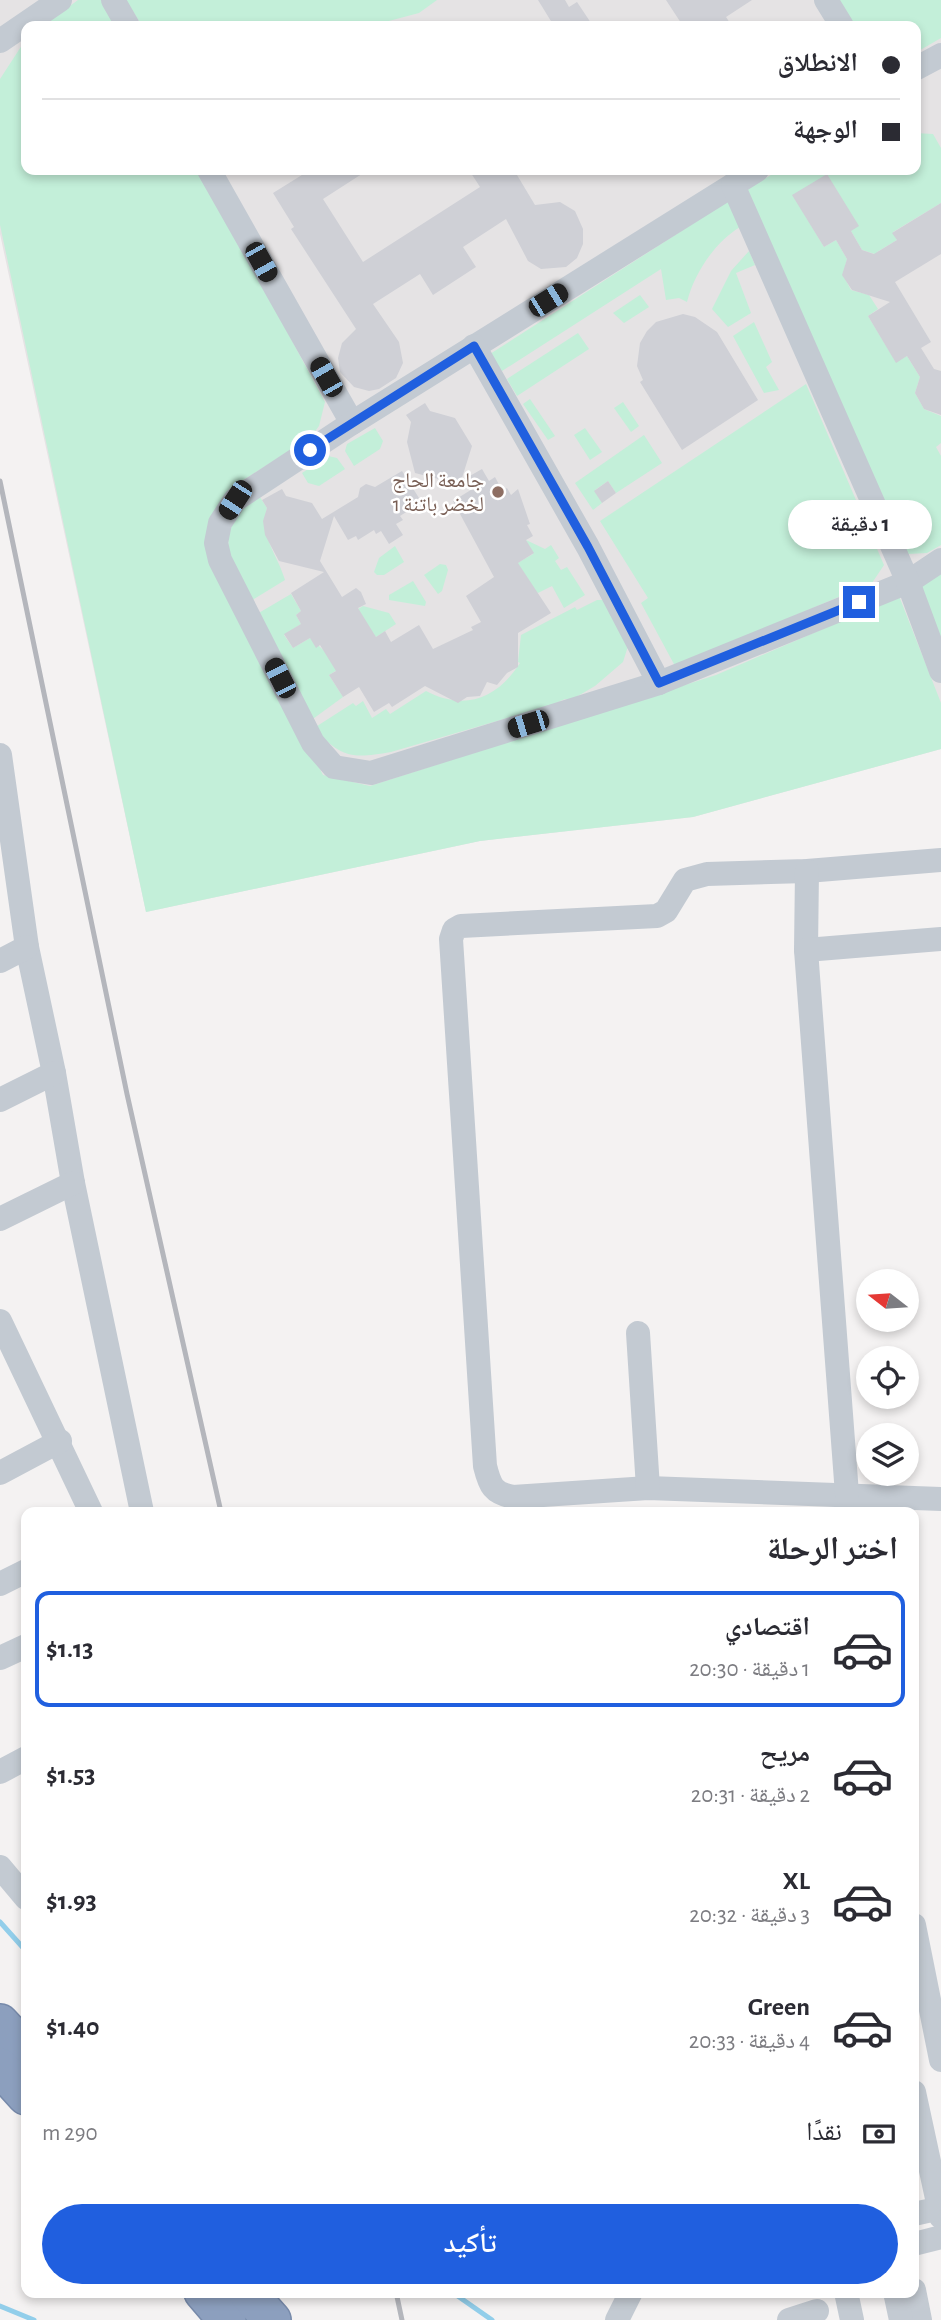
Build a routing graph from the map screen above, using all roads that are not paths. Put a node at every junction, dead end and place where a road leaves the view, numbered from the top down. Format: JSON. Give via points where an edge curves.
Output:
{"nodes":[{"id":1,"x":60,"y":0,"type":"edge"},
{"id":2,"x":113,"y":0,"type":"edge"},
{"id":3,"x":826,"y":0,"type":"edge"},
{"id":4,"x":29,"y":21,"type":"edge"},
{"id":5,"x":125,"y":21,"type":"edge"},
{"id":6,"x":839,"y":21,"type":"edge"},
{"id":7,"x":21,"y":27,"type":"edge"},
{"id":8,"x":0,"y":41,"type":"edge"},
{"id":9,"x":941,"y":55,"type":"edge"},
{"id":10,"x":921,"y":66,"type":"edge"},
{"id":11,"x":212,"y":175,"type":"edge"},
{"id":12,"x":750,"y":175,"type":"edge"},
{"id":13,"x":733,"y":186,"type":"junction"},
{"id":14,"x":474,"y":346,"type":"junction"},
{"id":15,"x":352,"y":423,"type":"junction"},
{"id":16,"x":941,"y":560,"type":"edge"},
{"id":17,"x":908,"y":582,"type":"junction"},
{"id":18,"x":941,"y":671,"type":"edge"},
{"id":19,"x":659,"y":683,"type":"junction"},
{"id":20,"x":0,"y":755,"type":"edge"},
{"id":21,"x":941,"y":860,"type":"edge"},
{"id":22,"x":807,"y":871,"type":"junction"},
{"id":23,"x":941,"y":939,"type":"edge"},
{"id":24,"x":27,"y":947,"type":"junction"},
{"id":25,"x":806,"y":950,"type":"junction"},
{"id":26,"x":0,"y":961,"type":"edge"},
{"id":27,"x":54,"y":1073,"type":"junction"},
{"id":28,"x":0,"y":1100,"type":"edge"},
{"id":29,"x":73,"y":1183,"type":"junction"},
{"id":30,"x":0,"y":1219,"type":"edge"},
{"id":31,"x":0,"y":1321,"type":"edge"},
{"id":32,"x":638,"y":1333,"type":"dead end"},
{"id":33,"x":9,"y":1360,"type":"edge"},
{"id":34,"x":60,"y":1441,"type":"junction"},
{"id":35,"x":0,"y":1473,"type":"edge"},
{"id":36,"x":648,"y":1488,"type":"junction"},
{"id":37,"x":847,"y":1494,"type":"junction"},
{"id":38,"x":941,"y":1499,"type":"edge"},
{"id":39,"x":89,"y":1507,"type":"edge"},
{"id":40,"x":141,"y":1507,"type":"edge"},
{"id":41,"x":21,"y":1574,"type":"edge"},
{"id":42,"x":0,"y":1584,"type":"edge"},
{"id":43,"x":21,"y":1648,"type":"edge"},
{"id":44,"x":0,"y":1658,"type":"edge"},
{"id":45,"x":21,"y":1761,"type":"edge"},
{"id":46,"x":0,"y":1772,"type":"edge"},
{"id":47,"x":0,"y":1867,"type":"edge"},
{"id":48,"x":21,"y":1891,"type":"edge"},
{"id":49,"x":919,"y":1950,"type":"edge"},
{"id":50,"x":0,"y":2022,"type":"edge"},
{"id":51,"x":21,"y":2045,"type":"edge"},
{"id":52,"x":941,"y":2060,"type":"edge"},
{"id":53,"x":0,"y":2067,"type":"edge"},
{"id":54,"x":21,"y":2090,"type":"edge"},
{"id":55,"x":919,"y":2114,"type":"edge"},
{"id":56,"x":941,"y":2211,"type":"edge"},
{"id":57,"x":919,"y":2213,"type":"edge"},
{"id":58,"x":941,"y":2238,"type":"edge"},
{"id":59,"x":919,"y":2243,"type":"edge"},
{"id":60,"x":208,"y":2298,"type":"edge"},
{"id":61,"x":252,"y":2298,"type":"edge"},
{"id":62,"x":628,"y":2298,"type":"edge"},
{"id":63,"x":847,"y":2298,"type":"edge"},
{"id":64,"x":898,"y":2304,"type":"edge"},
{"id":65,"x":816,"y":2308,"type":"edge"},
{"id":66,"x":227,"y":2320,"type":"edge"},
{"id":67,"x":272,"y":2320,"type":"edge"},
{"id":68,"x":617,"y":2320,"type":"edge"},
{"id":69,"x":789,"y":2320,"type":"edge"},
{"id":70,"x":852,"y":2320,"type":"edge"},
{"id":71,"x":920,"y":2320,"type":"edge"}],
"edges":[{"from":1,"to":4,"type":"street"},
{"from":2,"to":5,"type":"street"},
{"from":3,"to":6,"type":"street"},
{"from":7,"to":8,"type":"street"},
{"from":9,"to":10,"type":"street"},
{"from":11,"to":15,"type":"street"},
{"from":12,"to":13,"type":"street"},
{"from":13,"to":14,"type":"street"},
{"from":13,"to":17,"type":"street"},
{"from":14,"to":15,"type":"street"},
{"from":14,"to":19,"type":"street"},
{"from":15,"to":19,"type":"street","via":[[235,500],[220,523],[216,543],[220,560],[313,743],[334,767],[370,773]]},
{"from":16,"to":17,"type":"street"},
{"from":17,"to":18,"type":"street"},
{"from":17,"to":19,"type":"street"},
{"from":20,"to":24,"type":"street"},
{"from":21,"to":22,"type":"street"},
{"from":22,"to":25,"type":"street"},
{"from":22,"to":36,"type":"street","via":[[707,874],[685,880],[666,911],[657,916],[461,926],[451,939],[473,1305],[490,1487],[513,1497]]},
{"from":23,"to":25,"type":"street"},
{"from":24,"to":26,"type":"street"},
{"from":24,"to":27,"type":"street"},
{"from":25,"to":37,"type":"street"},
{"from":27,"to":28,"type":"street"},
{"from":27,"to":29,"type":"street"},
{"from":29,"to":30,"type":"street"},
{"from":29,"to":40,"type":"street"},
{"from":31,"to":33,"type":"street"},
{"from":32,"to":36,"type":"street"},
{"from":33,"to":34,"type":"street"},
{"from":34,"to":35,"type":"street"},
{"from":34,"to":39,"type":"street"},
{"from":36,"to":37,"type":"street"},
{"from":37,"to":38,"type":"street"},
{"from":41,"to":42,"type":"street"},
{"from":43,"to":44,"type":"street"},
{"from":45,"to":46,"type":"street"},
{"from":47,"to":48,"type":"street"},
{"from":49,"to":52,"type":"street"},
{"from":50,"to":51,"type":"highway"},
{"from":53,"to":54,"type":"highway"},
{"from":55,"to":56,"type":"street"},
{"from":56,"to":57,"type":"street"},
{"from":58,"to":59,"type":"street"},
{"from":60,"to":66,"type":"highway"},
{"from":61,"to":67,"type":"highway"},
{"from":62,"to":68,"type":"street"},
{"from":63,"to":70,"type":"street"},
{"from":64,"to":71,"type":"street"},
{"from":65,"to":69,"type":"street"}]}
